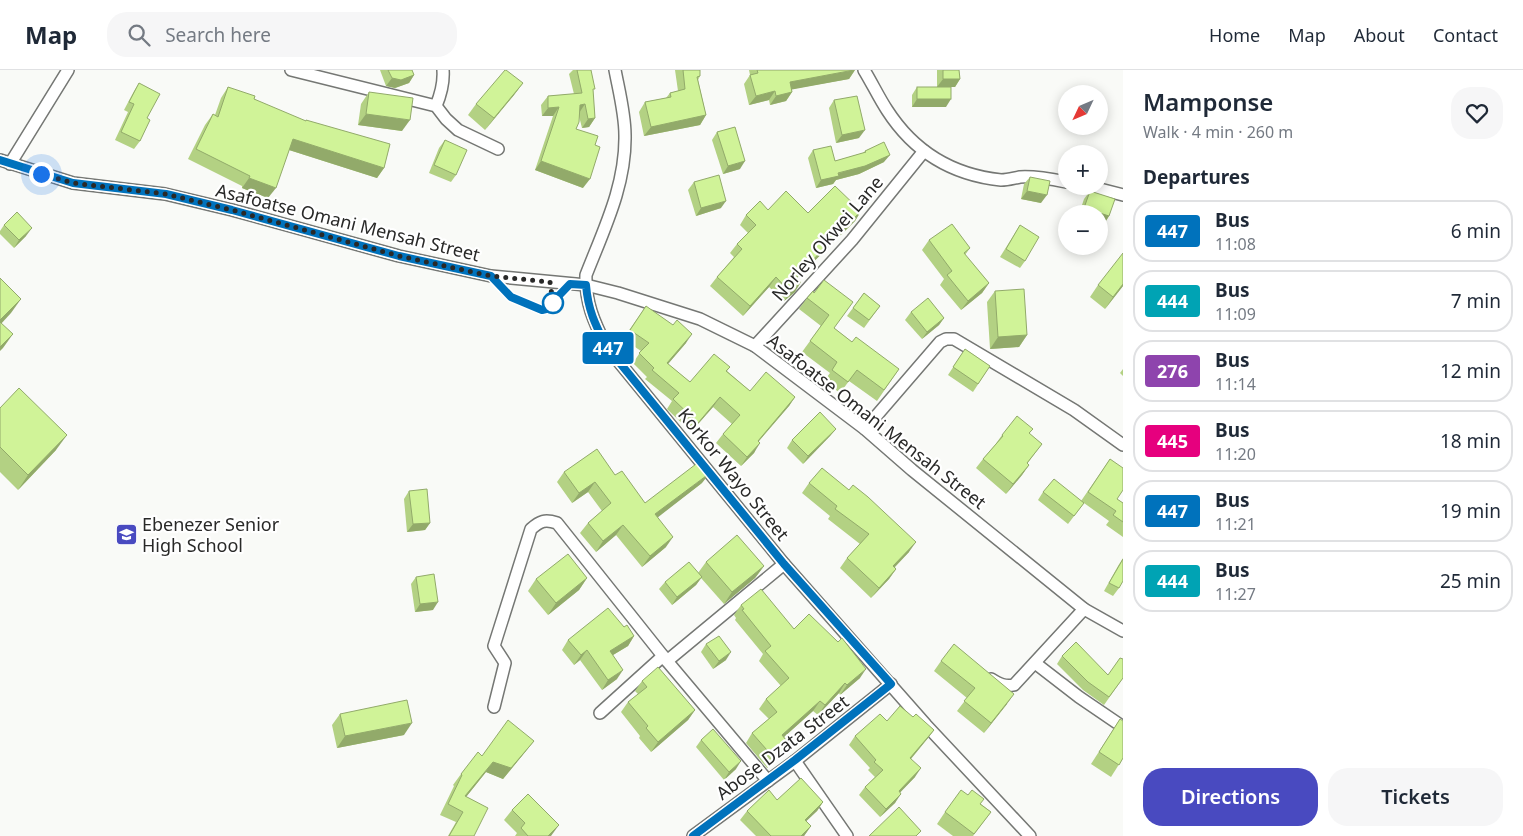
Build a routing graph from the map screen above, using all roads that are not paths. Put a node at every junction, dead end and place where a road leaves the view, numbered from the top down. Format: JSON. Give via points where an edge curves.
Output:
{"nodes":[{"id":1,"x":68,"y":70,"type":"edge"},
{"id":2,"x":291,"y":70,"type":"edge"},
{"id":3,"x":443,"y":70,"type":"edge"},
{"id":4,"x":616,"y":70,"type":"edge"},
{"id":5,"x":864,"y":70,"type":"edge"},
{"id":6,"x":436,"y":106,"type":"junction"},
{"id":7,"x":498,"y":149,"type":"dead end"},
{"id":8,"x":924,"y":151,"type":"junction"},
{"id":9,"x":5,"y":162,"type":"edge"},
{"id":10,"x":1058,"y":181,"type":"edge"},
{"id":11,"x":1108,"y":191,"type":"edge"},
{"id":12,"x":1123,"y":194,"type":"edge"},
{"id":13,"x":586,"y":285,"type":"junction"},
{"id":14,"x":756,"y":346,"type":"junction"},
{"id":15,"x":866,"y":430,"type":"junction"},
{"id":16,"x":1123,"y":445,"type":"edge"},
{"id":17,"x":784,"y":564,"type":"junction"},
{"id":18,"x":1084,"y":609,"type":"junction"},
{"id":19,"x":1123,"y":631,"type":"edge"},
{"id":20,"x":665,"y":658,"type":"junction"},
{"id":21,"x":1035,"y":663,"type":"junction"},
{"id":22,"x":988,"y":676,"type":"edge"},
{"id":23,"x":891,"y":684,"type":"junction"},
{"id":24,"x":494,"y":707,"type":"dead end"},
{"id":25,"x":600,"y":713,"type":"dead end"},
{"id":26,"x":1123,"y":727,"type":"edge"},
{"id":27,"x":795,"y":760,"type":"junction"},
{"id":28,"x":768,"y":780,"type":"junction"},
{"id":29,"x":693,"y":836,"type":"edge"},
{"id":30,"x":847,"y":836,"type":"edge"},
{"id":31,"x":1030,"y":836,"type":"edge"}],
"edges":[{"from":1,"to":9,"type":"street"},
{"from":2,"to":6,"type":"street"},
{"from":3,"to":6,"type":"street","via":[[444,81]]},
{"from":4,"to":13,"type":"street","name":"Korkor Wayo Street","via":[[625,134],[623,166],[616,199],[586,275]]},
{"from":5,"to":8,"type":"street","via":[[888,112]]},
{"from":6,"to":7,"type":"street","via":[[458,130]]},
{"from":8,"to":10,"type":"street","via":[[948,167],[979,177]]},
{"from":8,"to":14,"type":"street","name":"Norley Okwei Lane","via":[[852,240]]},
{"from":9,"to":13,"type":"street","name":"Asafoatse Omani Mensah Street","via":[[73,183],[166,194],[399,256],[491,276]]},
{"from":11,"to":12,"type":"street"},
{"from":13,"to":14,"type":"street","name":"Asafoatse Omani Mensah Street","via":[[700,318]]},
{"from":13,"to":17,"type":"street","name":"Korkor Wayo Street","via":[[588,305],[606,346]]},
{"from":14,"to":15,"type":"street","name":"Asafoatse Omani Mensah Street"},
{"from":15,"to":16,"type":"street","via":[[940,342],[954,339],[1074,410]]},
{"from":15,"to":18,"type":"street","name":"Asafoatse Omani Mensah Street"},
{"from":17,"to":20,"type":"street"},
{"from":17,"to":23,"type":"street","name":"Korkor Wayo Street"},
{"from":18,"to":19,"type":"street","name":"Asafoatse Omani Mensah Street"},
{"from":18,"to":21,"type":"street"},
{"from":20,"to":24,"type":"street","via":[[557,523],[539,522],[531,529],[494,646],[505,663]]},
{"from":20,"to":25,"type":"street"},
{"from":20,"to":28,"type":"street"},
{"from":21,"to":22,"type":"street","via":[[1014,685],[1001,685]]},
{"from":21,"to":26,"type":"street"},
{"from":23,"to":27,"type":"street","name":"Abose Dzata Street"},
{"from":23,"to":31,"type":"street","name":"Korkor Wayo Street"},
{"from":27,"to":28,"type":"street","name":"Abose Dzata Street"},
{"from":27,"to":30,"type":"street"},
{"from":28,"to":29,"type":"street","name":"Abose Dzata Street"}]}
